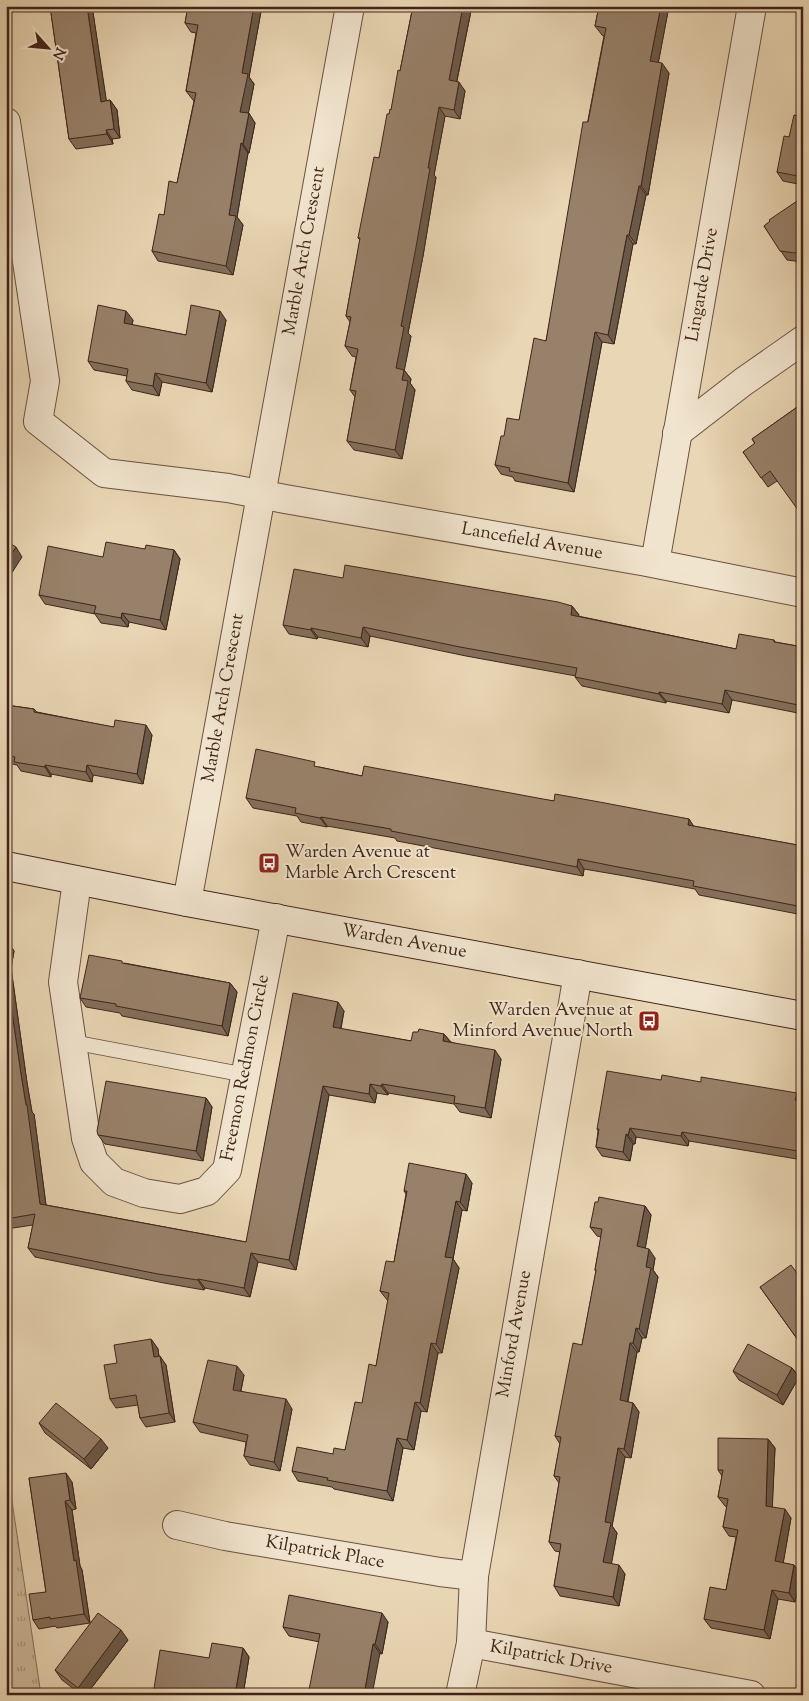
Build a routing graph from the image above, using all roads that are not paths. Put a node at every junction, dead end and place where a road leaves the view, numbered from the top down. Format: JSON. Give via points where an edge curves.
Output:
{"nodes":[{"id":1,"x":350,"y":6,"type":"edge"},
{"id":2,"x":752,"y":6,"type":"edge"},
{"id":3,"x":6,"y":122,"type":"edge"},
{"id":4,"x":803,"y":340,"type":"edge"},
{"id":5,"x":677,"y":433,"type":"junction"},
{"id":6,"x":261,"y":495,"type":"junction"},
{"id":7,"x":655,"y":564,"type":"junction"},
{"id":8,"x":803,"y":593,"type":"edge"},
{"id":9,"x":6,"y":866,"type":"edge"},
{"id":10,"x":77,"y":880,"type":"junction"},
{"id":11,"x":187,"y":902,"type":"junction"},
{"id":12,"x":276,"y":918,"type":"junction"},
{"id":13,"x":578,"y":974,"type":"junction"},
{"id":14,"x":803,"y":1016,"type":"edge"},
{"id":15,"x":72,"y":1042,"type":"junction"},
{"id":16,"x":246,"y":1075,"type":"junction"},
{"id":17,"x":177,"y":1525,"type":"dead end"},
{"id":18,"x":474,"y":1576,"type":"junction"},
{"id":19,"x":470,"y":1643,"type":"junction"},
{"id":20,"x":460,"y":1695,"type":"edge"},
{"id":21,"x":751,"y":1695,"type":"edge"}],
"edges":[{"from":1,"to":6,"type":"street","name":"Marble Arch Crescent"},
{"from":2,"to":5,"type":"street","name":"Lingarde Drive"},
{"from":3,"to":6,"type":"street","via":[[45,381],[38,420],[104,473]]},
{"from":4,"to":5,"type":"street"},
{"from":5,"to":7,"type":"street","name":"Lingarde Drive"},
{"from":6,"to":7,"type":"street","name":"Lancefield Avenue"},
{"from":6,"to":11,"type":"street","name":"Marble Arch Crescent"},
{"from":7,"to":8,"type":"street","name":"Lancefield Avenue"},
{"from":9,"to":10,"type":"street","name":"Warden Avenue"},
{"from":10,"to":11,"type":"street","name":"Warden Avenue"},
{"from":10,"to":15,"type":"street","name":"Freemon Redmon Circle","via":[[63,982]]},
{"from":11,"to":12,"type":"street","name":"Warden Avenue"},
{"from":12,"to":13,"type":"street","name":"Warden Avenue"},
{"from":12,"to":16,"type":"street","name":"Freemon Redmon Circle"},
{"from":13,"to":14,"type":"street","name":"Warden Avenue"},
{"from":13,"to":18,"type":"street","name":"Minford Avenue"},
{"from":15,"to":16,"type":"lane"},
{"from":15,"to":16,"type":"street","name":"Freemon Redmon Circle","via":[[86,1138],[94,1162],[114,1182],[144,1193],[180,1199],[207,1191],[227,1170]]},
{"from":17,"to":18,"type":"street","name":"Kilpatrick Place","via":[[225,1536]]},
{"from":18,"to":19,"type":"street","name":"Minford Avenue"},
{"from":19,"to":20,"type":"street","name":"Minford Avenue"},
{"from":19,"to":21,"type":"street","name":"Kilpatrick Drive"}]}
